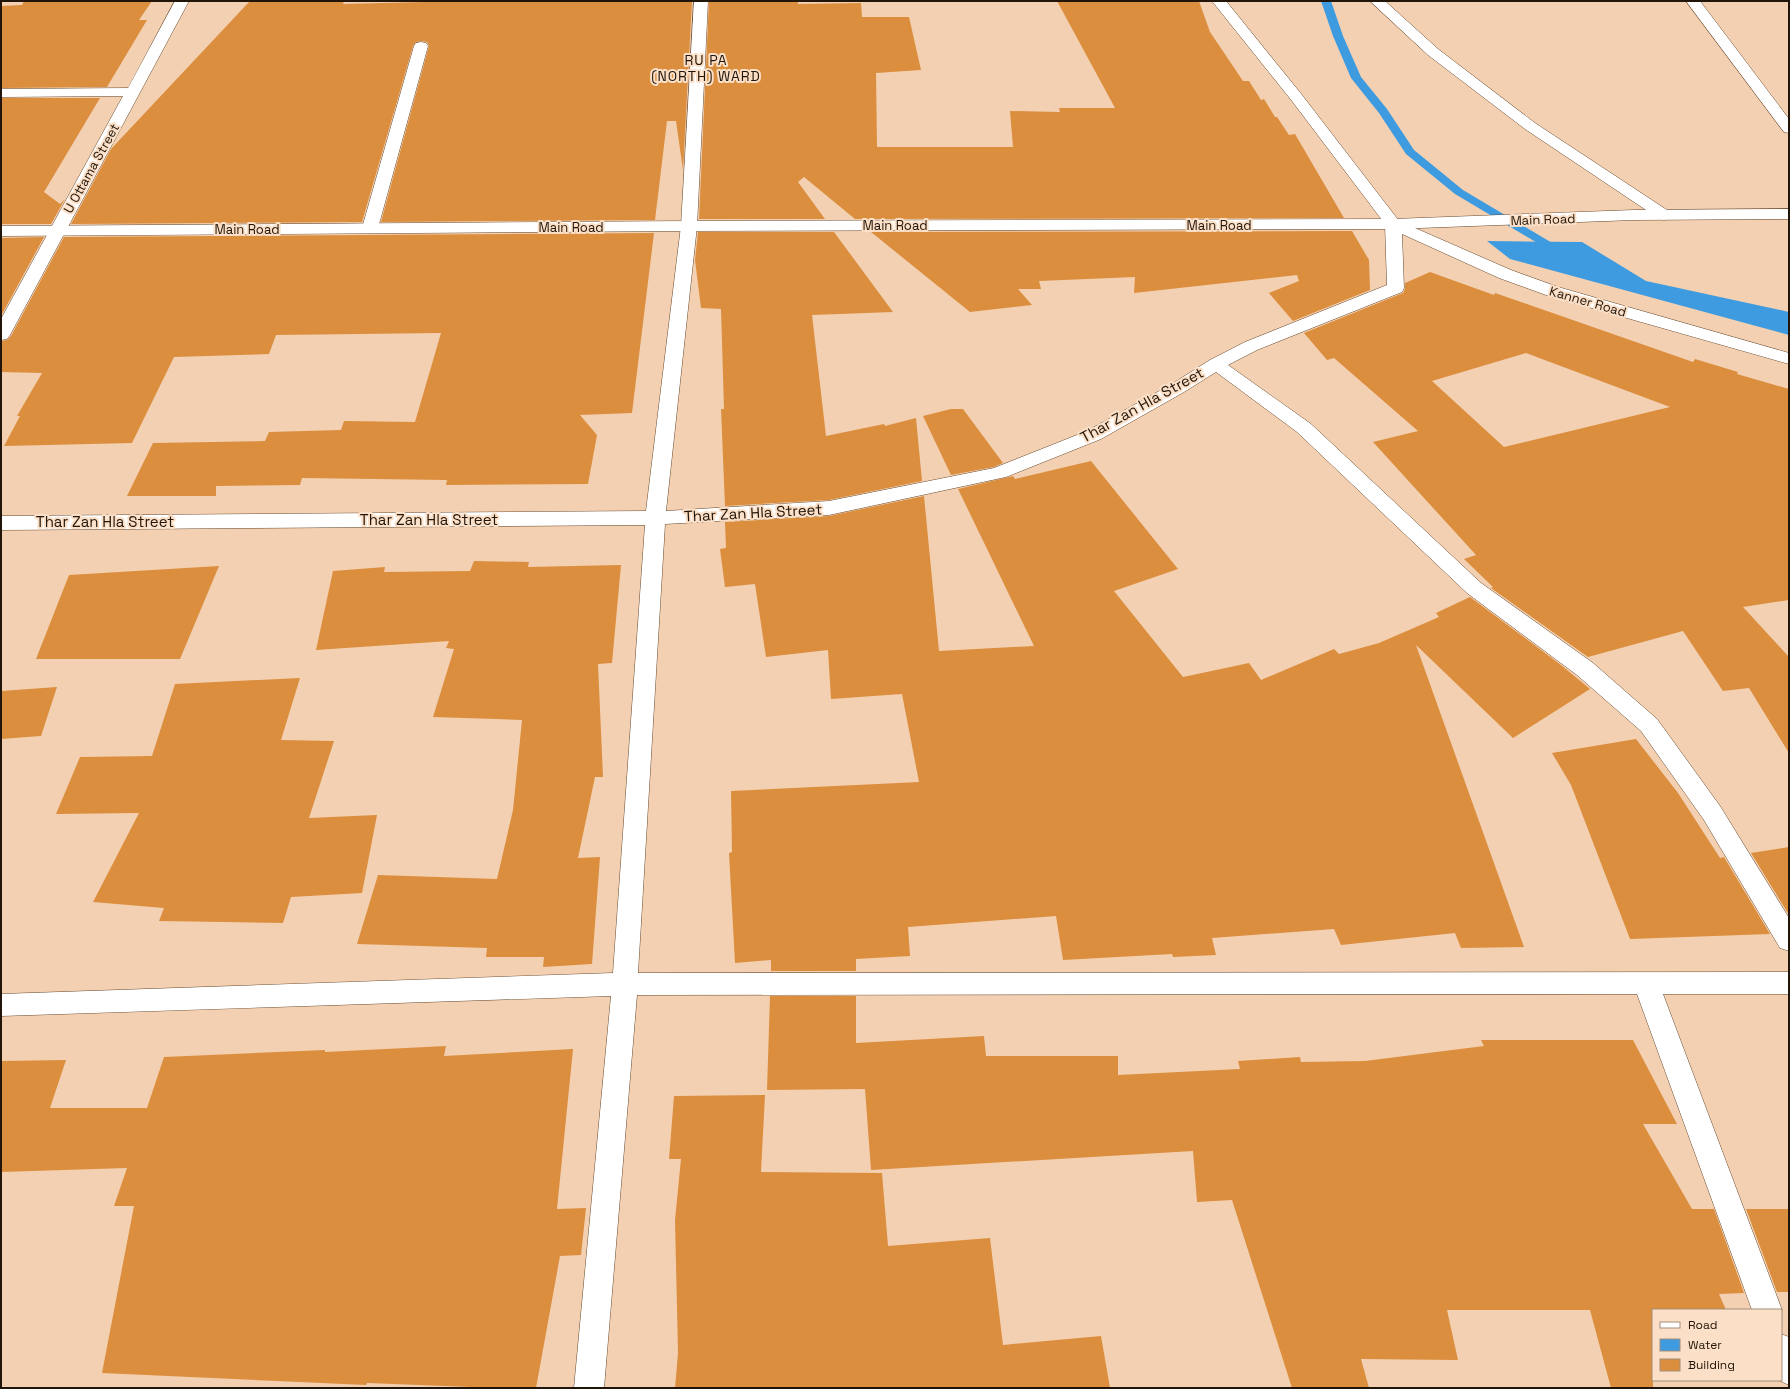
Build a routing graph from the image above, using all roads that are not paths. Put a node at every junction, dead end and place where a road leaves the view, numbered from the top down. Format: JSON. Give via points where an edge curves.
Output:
{"nodes":[{"id":1,"x":182,"y":1,"type":"edge"},
{"id":2,"x":701,"y":1,"type":"edge"},
{"id":3,"x":1219,"y":1,"type":"edge"},
{"id":4,"x":1377,"y":1,"type":"edge"},
{"id":5,"x":1693,"y":1,"type":"edge"},
{"id":6,"x":421,"y":46,"type":"dead end"},
{"id":7,"x":133,"y":92,"type":"junction"},
{"id":8,"x":1,"y":93,"type":"edge"},
{"id":9,"x":1789,"y":128,"type":"edge"},
{"id":10,"x":1789,"y":214,"type":"edge"},
{"id":11,"x":1664,"y":215,"type":"junction"},
{"id":12,"x":1393,"y":224,"type":"junction"},
{"id":13,"x":689,"y":226,"type":"junction"},
{"id":14,"x":370,"y":228,"type":"junction"},
{"id":15,"x":57,"y":230,"type":"junction"},
{"id":16,"x":1,"y":231,"type":"edge"},
{"id":17,"x":1,"y":335,"type":"edge"},
{"id":18,"x":1789,"y":359,"type":"edge"},
{"id":19,"x":1216,"y":364,"type":"junction"},
{"id":20,"x":655,"y":518,"type":"junction"},
{"id":21,"x":1,"y":523,"type":"edge"},
{"id":22,"x":1789,"y":940,"type":"edge"},
{"id":23,"x":1646,"y":983,"type":"junction"},
{"id":24,"x":1789,"y":983,"type":"edge"},
{"id":25,"x":625,"y":984,"type":"junction"},
{"id":26,"x":1,"y":1005,"type":"edge"},
{"id":27,"x":1767,"y":1309,"type":"edge"},
{"id":28,"x":1782,"y":1352,"type":"edge"},
{"id":29,"x":1789,"y":1370,"type":"edge"},
{"id":30,"x":589,"y":1388,"type":"edge"}],
"edges":[{"from":1,"to":7,"type":"street","name":"U Ottama Street"},
{"from":2,"to":13,"type":"street"},
{"from":3,"to":12,"type":"street"},
{"from":4,"to":11,"type":"street","via":[[1433,52],[1530,126]]},
{"from":5,"to":9,"type":"street"},
{"from":6,"to":14,"type":"street"},
{"from":7,"to":8,"type":"street"},
{"from":7,"to":15,"type":"street","name":"U Ottama Street"},
{"from":10,"to":11,"type":"street","name":"Main Road"},
{"from":11,"to":12,"type":"street","name":"Main Road"},
{"from":12,"to":13,"type":"street","name":"Main Road"},
{"from":12,"to":18,"type":"street","name":"Kanner Road","via":[[1498,272],[1552,291]]},
{"from":12,"to":19,"type":"street","name":"Thar Zan Hla Street","via":[[1396,288],[1251,346]]},
{"from":13,"to":14,"type":"street","name":"Main Road"},
{"from":13,"to":20,"type":"street"},
{"from":14,"to":15,"type":"street","name":"Main Road"},
{"from":15,"to":16,"type":"street","name":"Main Road"},
{"from":15,"to":17,"type":"street","name":"U Ottama Street"},
{"from":19,"to":20,"type":"street","name":"Thar Zan Hla Street","via":[[1094,435],[999,473],[829,508]]},
{"from":19,"to":22,"type":"street","via":[[1304,428],[1474,588],[1585,669],[1649,724],[1712,813]]},
{"from":20,"to":21,"type":"street","name":"Thar Zan Hla Street"},
{"from":20,"to":25,"type":"street"},
{"from":23,"to":24,"type":"street"},
{"from":23,"to":25,"type":"street"},
{"from":23,"to":27,"type":"street"},
{"from":25,"to":26,"type":"street"},
{"from":25,"to":30,"type":"street"},
{"from":28,"to":29,"type":"street"}]}
